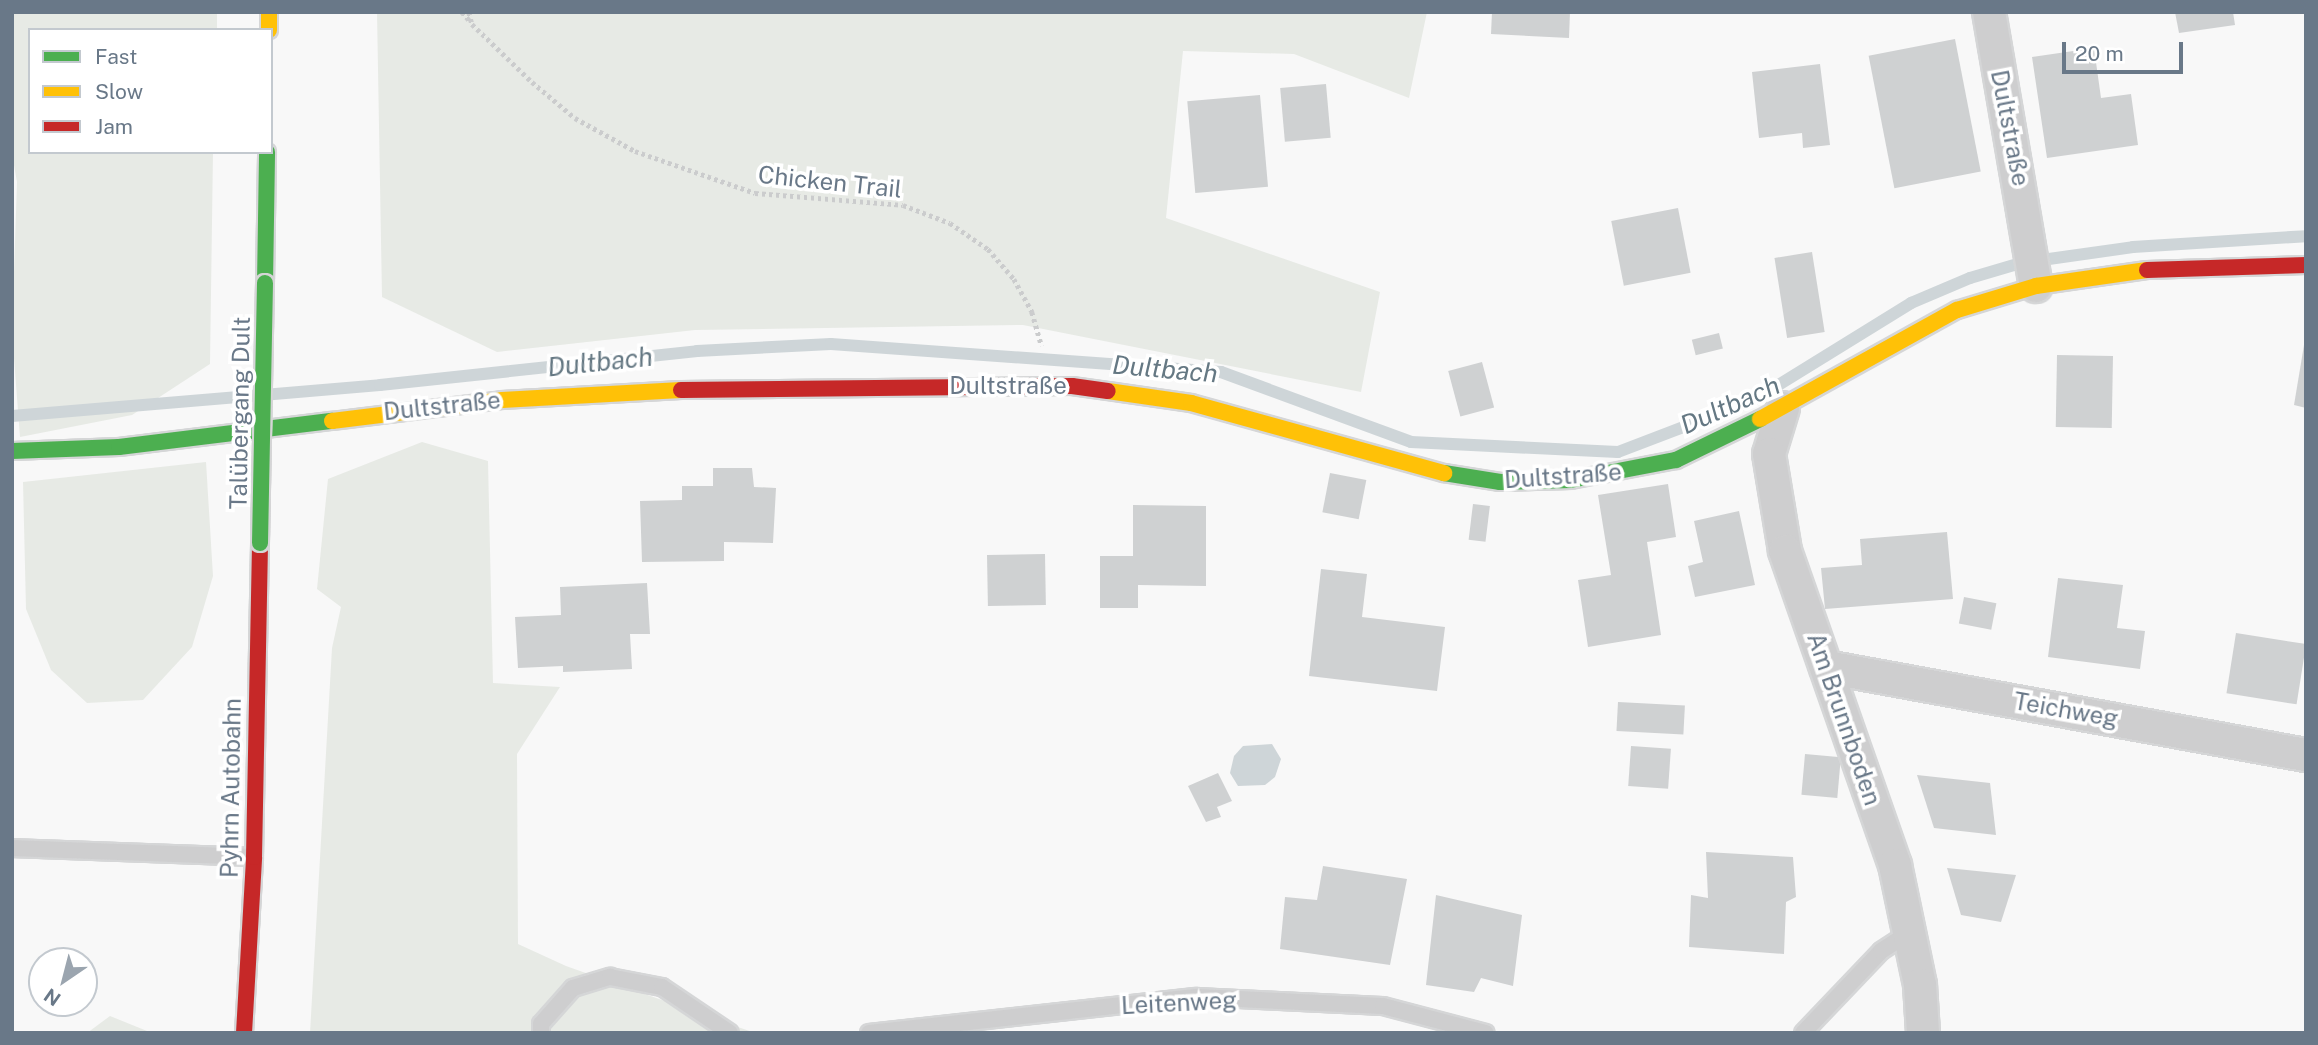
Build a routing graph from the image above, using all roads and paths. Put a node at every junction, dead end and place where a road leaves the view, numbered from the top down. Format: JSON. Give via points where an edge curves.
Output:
{"nodes":[{"id":1,"x":462,"y":12,"type":"edge"},
{"id":2,"x":469,"y":12,"type":"edge"},
{"id":3,"x":1989,"y":12,"type":"edge"},
{"id":4,"x":472,"y":23,"type":"junction"},
{"id":5,"x":267,"y":154,"type":"edge"},
{"id":6,"x":2306,"y":265,"type":"edge"},
{"id":7,"x":2035,"y":268,"type":"junction"},
{"id":8,"x":1045,"y":356,"type":"dead end"},
{"id":9,"x":1783,"y":408,"type":"junction"},
{"id":10,"x":12,"y":451,"type":"edge"},
{"id":11,"x":260,"y":543,"type":"joint"},
{"id":12,"x":1826,"y":667,"type":"junction"},
{"id":13,"x":2306,"y":755,"type":"edge"},
{"id":14,"x":12,"y":848,"type":"edge"},
{"id":15,"x":254,"y":857,"type":"junction"},
{"id":16,"x":1909,"y":933,"type":"junction"},
{"id":17,"x":244,"y":1033,"type":"edge"},
{"id":18,"x":541,"y":1033,"type":"edge"},
{"id":19,"x":730,"y":1033,"type":"edge"},
{"id":20,"x":869,"y":1033,"type":"edge"},
{"id":21,"x":1486,"y":1033,"type":"edge"},
{"id":22,"x":1803,"y":1033,"type":"edge"},
{"id":23,"x":1923,"y":1033,"type":"edge"}],
"edges":[{"from":1,"to":4,"type":"path","name":"Chicken Trail"},
{"from":2,"to":4,"type":"path"},
{"from":3,"to":7,"type":"street","name":"Dultstraße"},
{"from":4,"to":8,"type":"path","name":"Chicken Trail","via":[[575,118],[635,151],[755,194],[892,203],[950,223],[988,249],[1014,279],[1032,312]]},
{"from":5,"to":11,"type":"main road","name":"Talübergang Dult","bridge":true},
{"from":6,"to":7,"type":"main road","name":"Dultstraße","via":[[2127,271]]},
{"from":7,"to":9,"type":"main road","name":"Dultstraße"},
{"from":9,"to":10,"type":"main road","name":"Dultstraße","via":[[1676,460],[1629,472],[1530,483],[1431,471],[1191,403],[1072,386],[743,387],[502,400],[119,447]]},
{"from":9,"to":12,"type":"street","name":"Am Brunnboden","via":[[1769,454],[1769,474],[1784,551]]},
{"from":11,"to":15,"type":"main road","name":"Pyhrn Autobahn"},
{"from":12,"to":13,"type":"street","name":"Teichweg"},
{"from":12,"to":16,"type":"street","name":"Am Brunnboden","via":[[1895,865]]},
{"from":14,"to":15,"type":"lane"},
{"from":15,"to":17,"type":"main road","name":"Pyhrn Autobahn"},
{"from":16,"to":22,"type":"lane","via":[[1881,951]]},
{"from":16,"to":23,"type":"street","name":"Am Brunnboden","via":[[1920,985]]},
{"from":18,"to":19,"type":"lane","via":[[541,1024],[573,988],[610,977],[662,987]]},
{"from":20,"to":21,"type":"lane","name":"Leitenweg","via":[[1197,997],[1383,1006]]}]}
